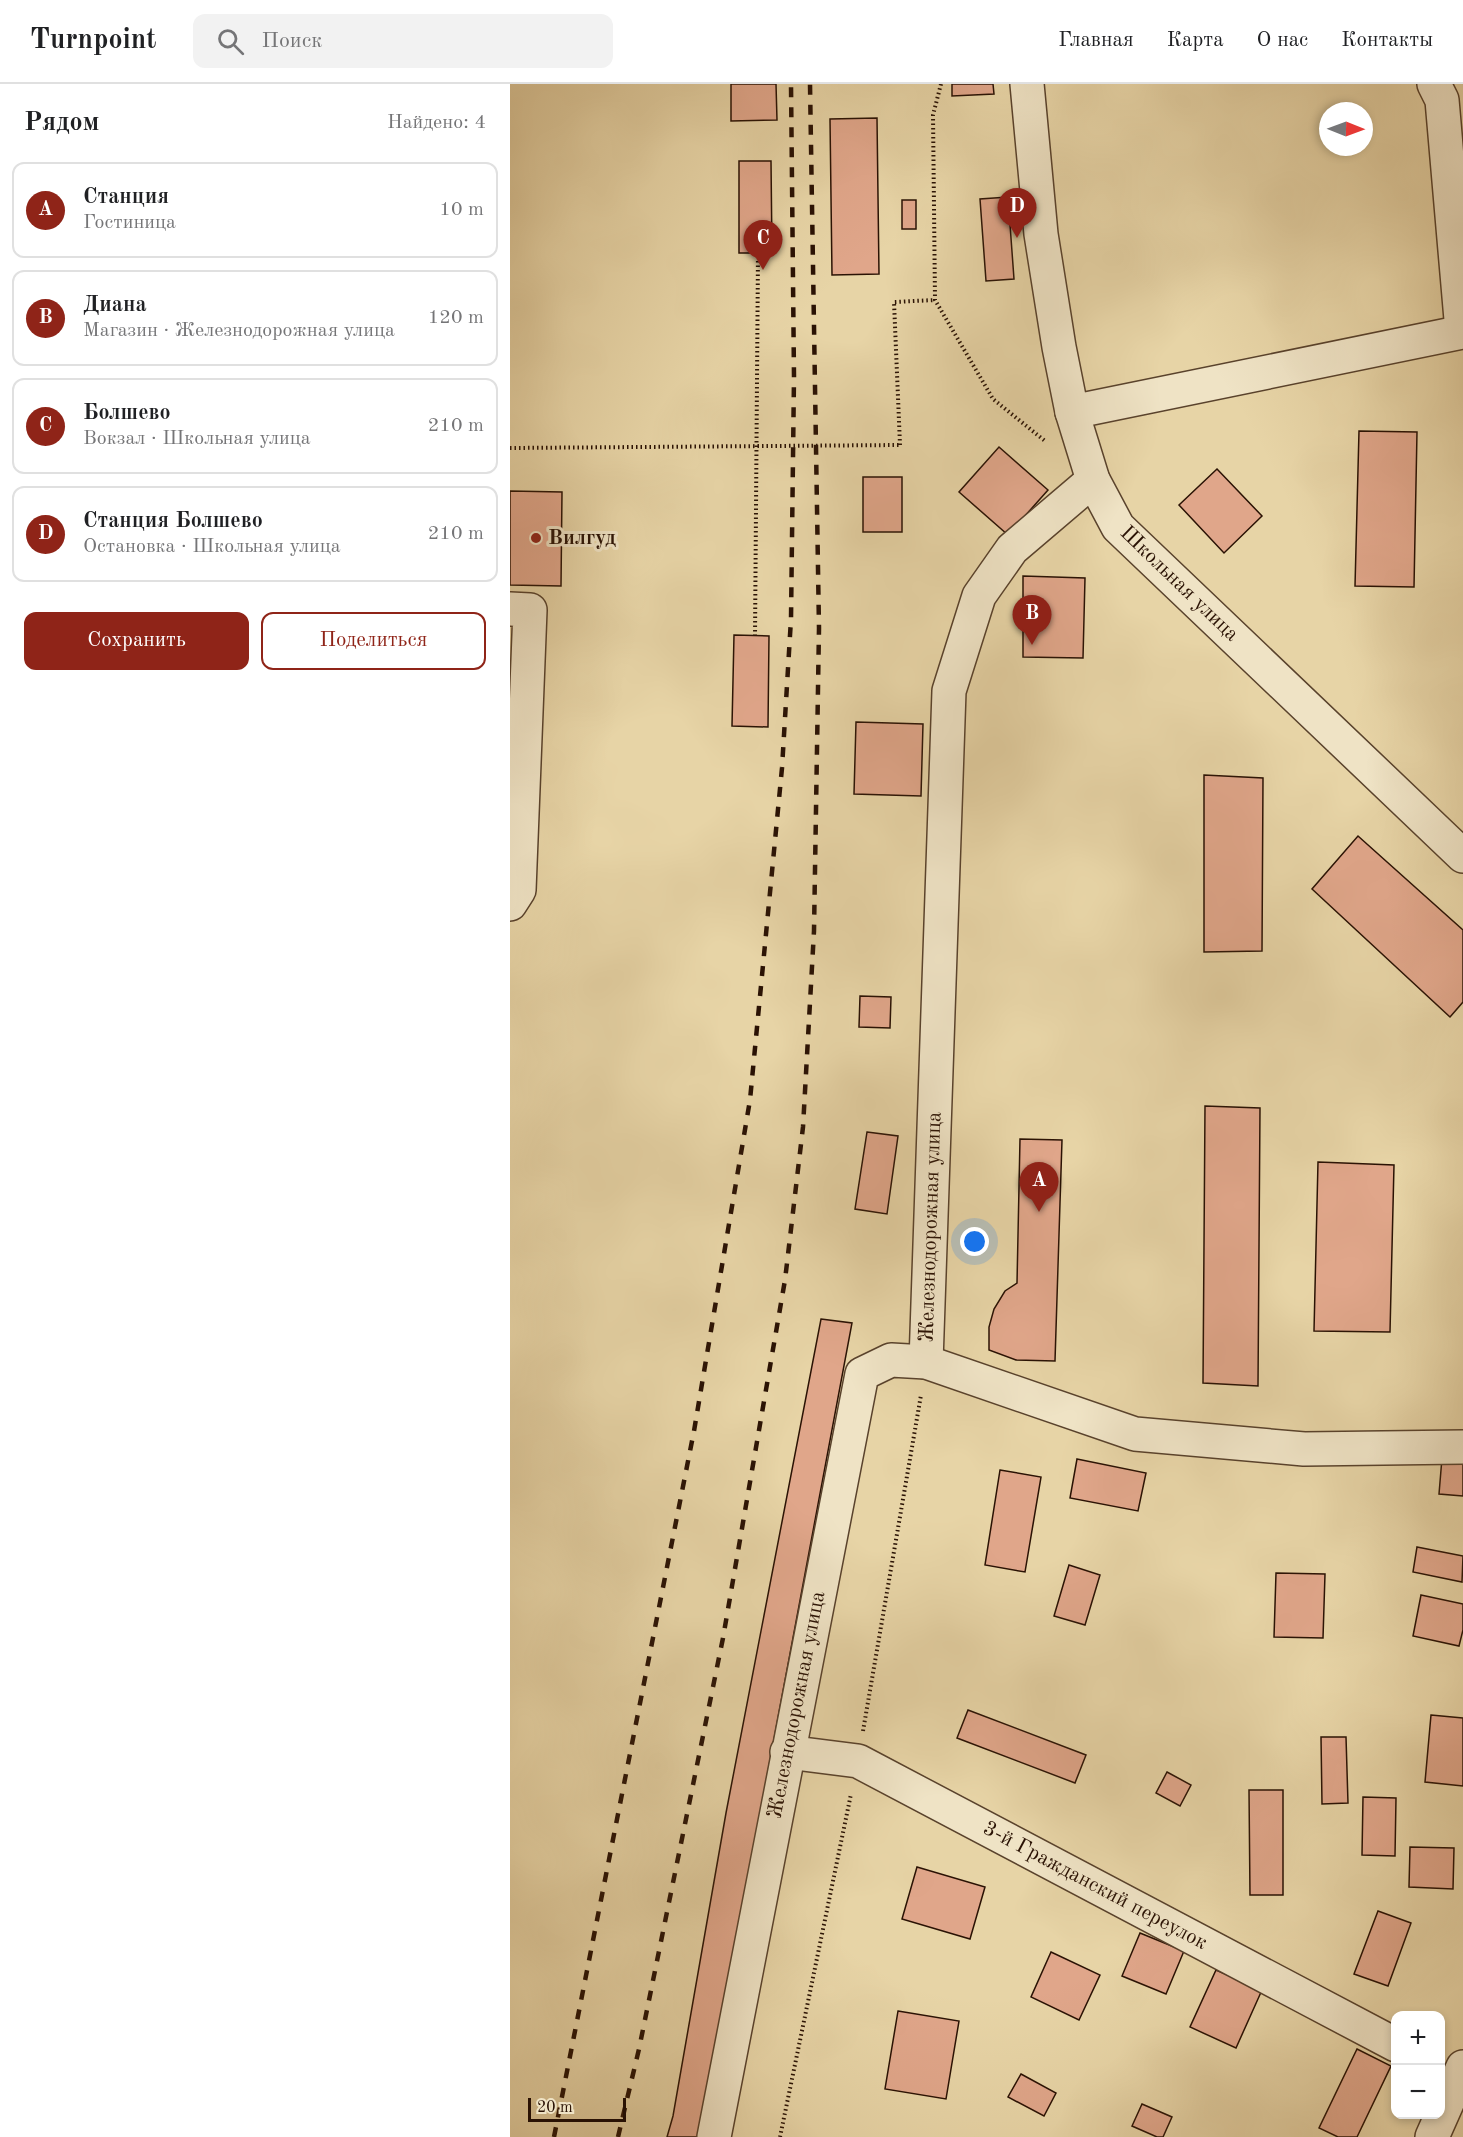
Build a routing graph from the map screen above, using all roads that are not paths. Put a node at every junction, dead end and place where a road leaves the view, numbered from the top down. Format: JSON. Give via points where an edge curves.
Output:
{"nodes":[{"id":1,"x":1027,"y":84,"type":"edge"},
{"id":2,"x":1434,"y":84,"type":"edge"},
{"id":3,"x":1462,"y":332,"type":"edge"},
{"id":4,"x":1072,"y":412,"type":"junction"},
{"id":5,"x":1093,"y":480,"type":"junction"},
{"id":6,"x":510,"y":609,"type":"edge"},
{"id":7,"x":1463,"y":856,"type":"edge"},
{"id":8,"x":510,"y":904,"type":"edge"},
{"id":9,"x":926,"y":1362,"type":"junction"},
{"id":10,"x":1463,"y":1446,"type":"edge"},
{"id":11,"x":787,"y":1752,"type":"junction"},
{"id":12,"x":1391,"y":2043,"type":"edge"},
{"id":13,"x":1456,"y":2073,"type":"edge"},
{"id":14,"x":714,"y":2137,"type":"edge"},
{"id":15,"x":1432,"y":2137,"type":"edge"}],
"edges":[{"from":1,"to":4,"type":"street","name":"Школьная улица","via":[[1041,234]]},
{"from":2,"to":3,"type":"street","via":[[1442,100]]},
{"from":3,"to":4,"type":"street"},
{"from":4,"to":5,"type":"street","name":"Школьная улица"},
{"from":5,"to":7,"type":"street","name":"Школьная улица","via":[[1118,527]]},
{"from":5,"to":9,"type":"street","name":"Железнодорожная улица","via":[[1012,549],[979,596],[949,691]]},
{"from":6,"to":8,"type":"street","via":[[530,610],[519,890]]},
{"from":9,"to":10,"type":"street","via":[[1136,1434],[1304,1449]]},
{"from":9,"to":11,"type":"street","name":"Железнодорожная улица","via":[[891,1360],[862,1374]]},
{"from":11,"to":12,"type":"street","name":"3-й Гражданский переулок","via":[[858,1761]]},
{"from":11,"to":14,"type":"street","name":"Железнодорожная улица"},
{"from":13,"to":15,"type":"street"}]}
